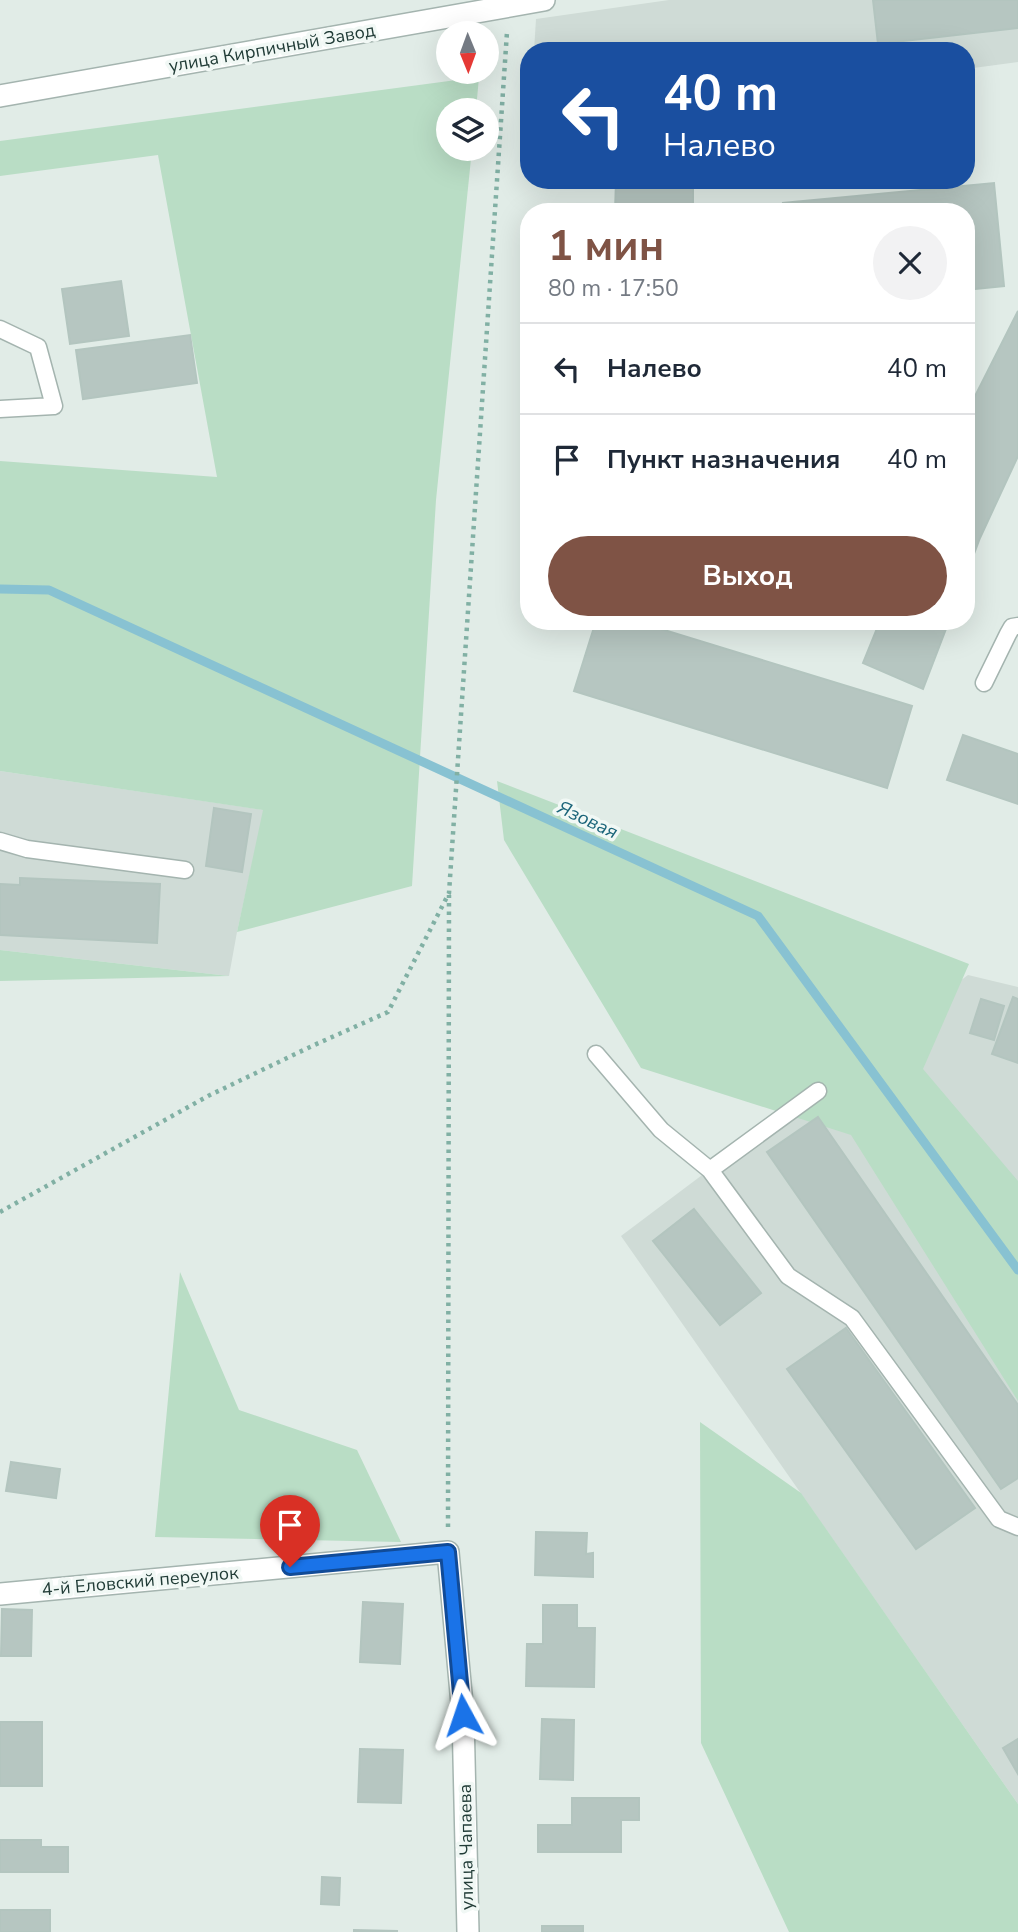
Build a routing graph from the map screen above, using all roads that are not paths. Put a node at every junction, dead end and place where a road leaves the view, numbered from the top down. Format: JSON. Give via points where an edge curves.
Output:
{"nodes":[{"id":1,"x":544,"y":0,"type":"edge"},
{"id":2,"x":0,"y":96,"type":"edge"},
{"id":3,"x":0,"y":329,"type":"edge"},
{"id":4,"x":0,"y":410,"type":"edge"},
{"id":5,"x":1018,"y":625,"type":"edge"},
{"id":6,"x":984,"y":683,"type":"dead end"},
{"id":7,"x":0,"y":841,"type":"edge"},
{"id":8,"x":185,"y":870,"type":"dead end"},
{"id":9,"x":596,"y":1054,"type":"dead end"},
{"id":10,"x":818,"y":1091,"type":"dead end"},
{"id":11,"x":710,"y":1170,"type":"junction"},
{"id":12,"x":1018,"y":1527,"type":"edge"},
{"id":13,"x":448,"y":1552,"type":"joint"},
{"id":14,"x":0,"y":1594,"type":"edge"},
{"id":15,"x":468,"y":1932,"type":"edge"}],
"edges":[{"from":1,"to":2,"type":"street","name":"улица Кирпичный Завод"},
{"from":3,"to":4,"type":"lane","via":[[38,347],[54,406]]},
{"from":5,"to":6,"type":"lane","via":[[1012,627]]},
{"from":7,"to":8,"type":"lane","via":[[27,849]]},
{"from":9,"to":11,"type":"lane","via":[[661,1130]]},
{"from":10,"to":11,"type":"lane"},
{"from":11,"to":12,"type":"lane","via":[[788,1276],[852,1318],[999,1519]]},
{"from":13,"to":14,"type":"street","name":"4-й Еловский переулок"},
{"from":13,"to":15,"type":"street","name":"улица Чапаева","via":[[463,1715]]}]}
